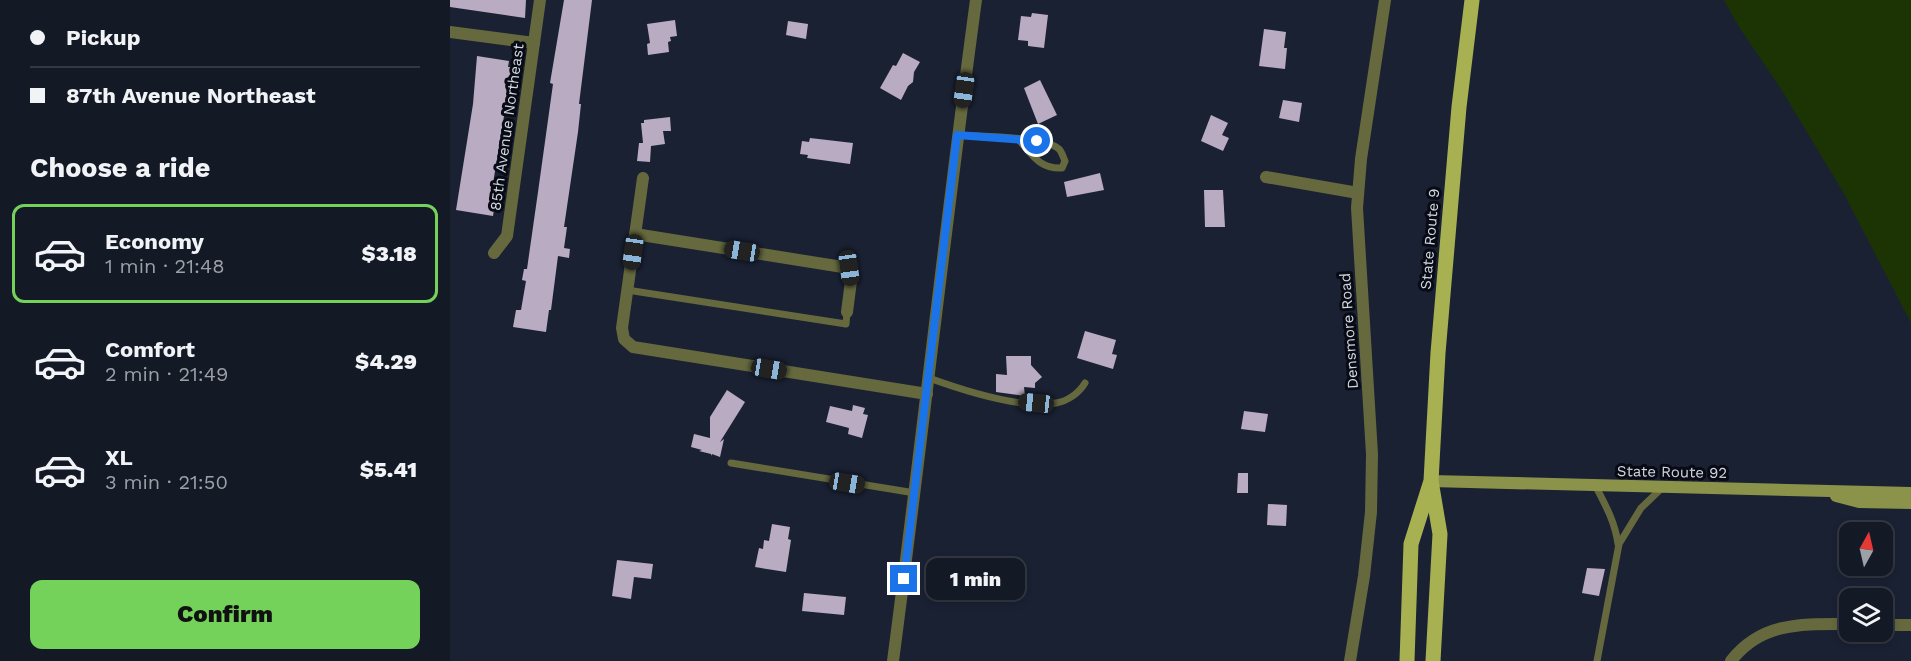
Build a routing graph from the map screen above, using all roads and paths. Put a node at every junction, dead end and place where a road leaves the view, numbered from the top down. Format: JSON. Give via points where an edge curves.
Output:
{"nodes":[{"id":1,"x":540,"y":0,"type":"edge"},
{"id":2,"x":976,"y":0,"type":"edge"},
{"id":3,"x":1383,"y":0,"type":"edge"},
{"id":4,"x":1472,"y":0,"type":"edge"},
{"id":5,"x":450,"y":32,"type":"edge"},
{"id":6,"x":534,"y":43,"type":"junction"},
{"id":7,"x":957,"y":135,"type":"junction"},
{"id":8,"x":1019,"y":140,"type":"junction"},
{"id":9,"x":1266,"y":177,"type":"dead end"},
{"id":10,"x":643,"y":178,"type":"dead end"},
{"id":11,"x":1358,"y":193,"type":"junction"},
{"id":12,"x":635,"y":234,"type":"junction"},
{"id":13,"x":494,"y":253,"type":"dead end"},
{"id":14,"x":627,"y":290,"type":"junction"},
{"id":15,"x":847,"y":312,"type":"joint"},
{"id":16,"x":929,"y":378,"type":"junction"},
{"id":17,"x":1085,"y":383,"type":"dead end"},
{"id":18,"x":927,"y":394,"type":"junction"},
{"id":19,"x":731,"y":463,"type":"dead end"},
{"id":20,"x":1431,"y":481,"type":"junction"},
{"id":21,"x":1595,"y":485,"type":"junction"},
{"id":22,"x":1663,"y":487,"type":"junction"},
{"id":23,"x":1808,"y":490,"type":"junction"},
{"id":24,"x":915,"y":493,"type":"junction"},
{"id":25,"x":1911,"y":493,"type":"edge"},
{"id":26,"x":1911,"y":503,"type":"edge"},
{"id":27,"x":1618,"y":544,"type":"junction"},
{"id":28,"x":1839,"y":624,"type":"edge"},
{"id":29,"x":1893,"y":625,"type":"edge"},
{"id":30,"x":1911,"y":625,"type":"edge"},
{"id":31,"x":1732,"y":659,"type":"edge"},
{"id":32,"x":893,"y":661,"type":"edge"},
{"id":33,"x":1350,"y":661,"type":"edge"},
{"id":34,"x":1407,"y":661,"type":"edge"},
{"id":35,"x":1433,"y":661,"type":"edge"},
{"id":36,"x":1597,"y":661,"type":"edge"}],
"edges":[{"from":1,"to":6,"type":"street","name":"85th Avenue Northeast"},
{"from":2,"to":7,"type":"street"},
{"from":3,"to":11,"type":"street","name":"Densmore Road"},
{"from":4,"to":20,"type":"main road","name":"State Route 9","via":[[1459,107]]},
{"from":5,"to":6,"type":"street"},
{"from":6,"to":13,"type":"street","name":"85th Avenue Northeast","via":[[507,236]]},
{"from":7,"to":8,"type":"lane"},
{"from":7,"to":16,"type":"street"},
{"from":8,"to":8,"type":"lane","via":[[1053,145],[1065,161],[1062,168],[1043,166]]},
{"from":9,"to":11,"type":"street"},
{"from":10,"to":12,"type":"street"},
{"from":11,"to":33,"type":"street","name":"Densmore Road","via":[[1372,454],[1371,512]]},
{"from":12,"to":14,"type":"street"},
{"from":12,"to":15,"type":"street","via":[[849,268]]},
{"from":14,"to":15,"type":"lane","via":[[846,324]]},
{"from":14,"to":18,"type":"street","via":[[622,328],[624,339],[633,347]]},
{"from":16,"to":17,"type":"lane","via":[[973,393],[1054,404],[1074,396]]},
{"from":16,"to":18,"type":"street"},
{"from":18,"to":24,"type":"street"},
{"from":19,"to":24,"type":"lane"},
{"from":20,"to":21,"type":"main road","name":"State Route 92"},
{"from":20,"to":34,"type":"main road","name":"State Route 9","via":[[1412,544]]},
{"from":20,"to":35,"type":"main road","name":"State Route 9","via":[[1440,534]]},
{"from":21,"to":22,"type":"main road","name":"State Route 92"},
{"from":21,"to":27,"type":"lane","via":[[1616,530]]},
{"from":22,"to":23,"type":"main road","name":"State Route 92"},
{"from":22,"to":27,"type":"lane","via":[[1641,508]]},
{"from":23,"to":25,"type":"main road","name":"State Route 92"},
{"from":23,"to":26,"type":"main road","via":[[1859,502]]},
{"from":24,"to":32,"type":"street"},
{"from":27,"to":36,"type":"lane"},
{"from":28,"to":31,"type":"street","via":[[1798,624],[1773,630]]},
{"from":29,"to":30,"type":"street"}]}
